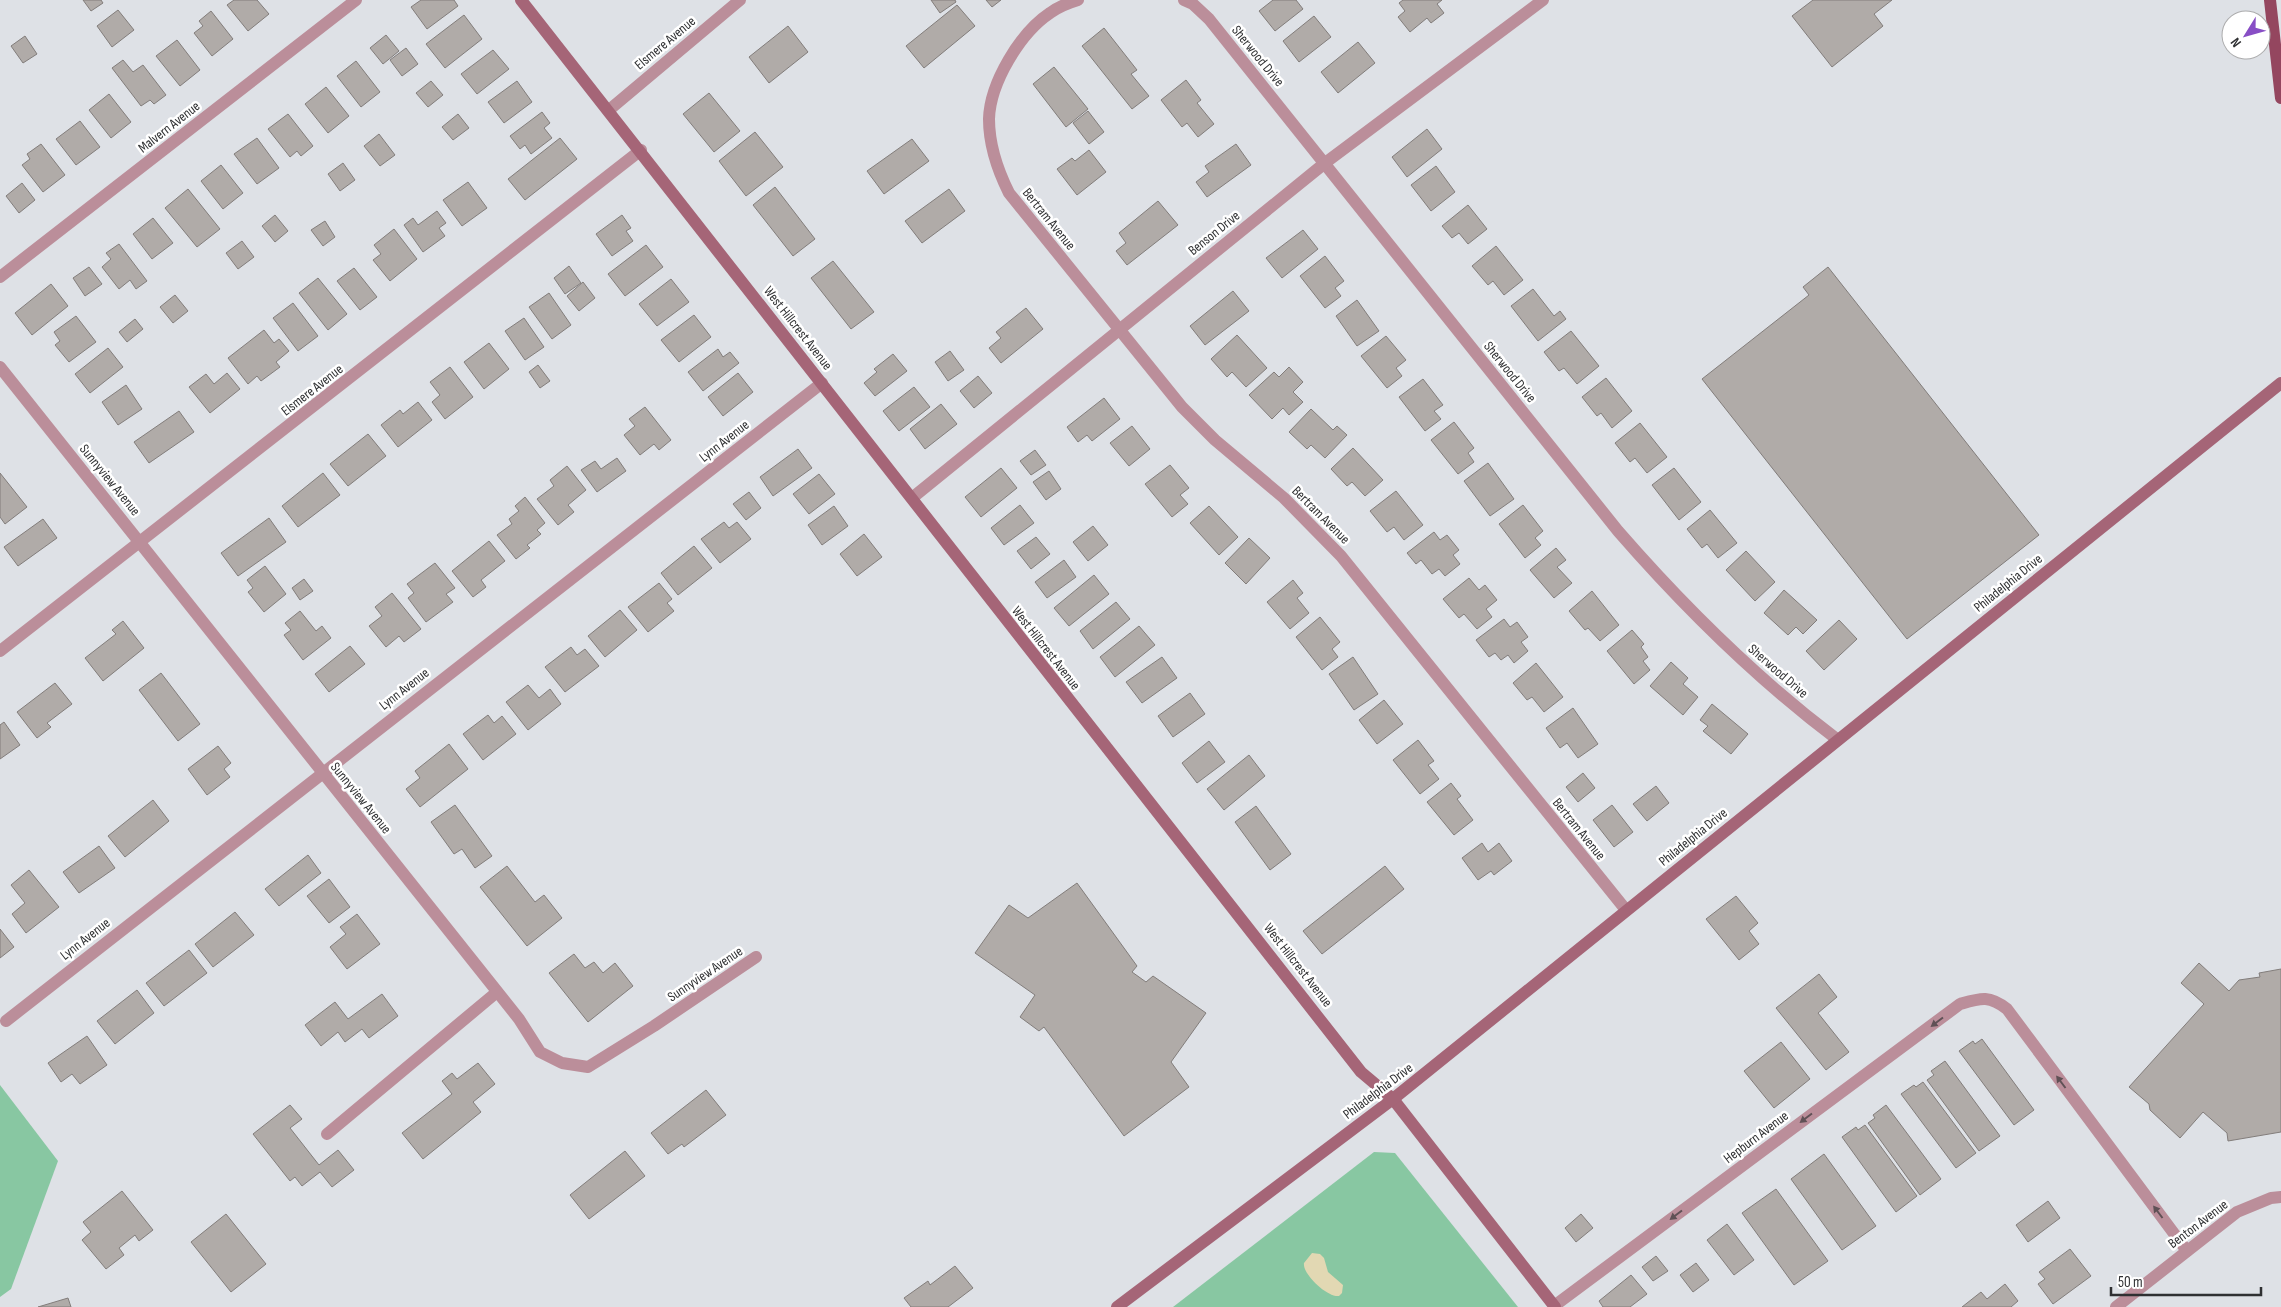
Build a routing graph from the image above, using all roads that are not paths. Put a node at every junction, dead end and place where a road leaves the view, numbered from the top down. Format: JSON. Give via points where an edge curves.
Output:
{"nodes":[{"id":1,"x":356,"y":0,"type":"edge"},
{"id":2,"x":521,"y":0,"type":"edge"},
{"id":3,"x":740,"y":0,"type":"edge"},
{"id":4,"x":1078,"y":0,"type":"edge"},
{"id":5,"x":1184,"y":0,"type":"edge"},
{"id":6,"x":1542,"y":0,"type":"edge"},
{"id":7,"x":2270,"y":0,"type":"edge"},
{"id":8,"x":2281,"y":98,"type":"edge"},
{"id":9,"x":608,"y":110,"type":"junction"},
{"id":10,"x":640,"y":150,"type":"junction"},
{"id":11,"x":1325,"y":163,"type":"junction"},
{"id":12,"x":0,"y":277,"type":"edge"},
{"id":13,"x":1118,"y":329,"type":"junction"},
{"id":14,"x":0,"y":367,"type":"edge"},
{"id":15,"x":2281,"y":383,"type":"edge"},
{"id":16,"x":822,"y":384,"type":"junction"},
{"id":17,"x":912,"y":498,"type":"junction"},
{"id":18,"x":140,"y":542,"type":"junction"},
{"id":19,"x":0,"y":651,"type":"edge"},
{"id":20,"x":1838,"y":740,"type":"junction"},
{"id":21,"x":322,"y":773,"type":"junction"},
{"id":22,"x":1626,"y":910,"type":"junction"},
{"id":23,"x":756,"y":958,"type":"dead end"},
{"id":24,"x":497,"y":992,"type":"junction"},
{"id":25,"x":6,"y":1021,"type":"dead end"},
{"id":26,"x":1393,"y":1099,"type":"junction"},
{"id":27,"x":327,"y":1134,"type":"dead end"},
{"id":28,"x":2281,"y":1197,"type":"edge"},
{"id":29,"x":2187,"y":1251,"type":"junction"},
{"id":30,"x":1554,"y":1306,"type":"edge"},
{"id":31,"x":1117,"y":1307,"type":"edge"},
{"id":32,"x":2116,"y":1307,"type":"edge"}],
"edges":[{"from":1,"to":12,"type":"street","name":"Malvern Avenue"},
{"from":2,"to":9,"type":"street","name":"West Hillcrest Avenue"},
{"from":3,"to":9,"type":"street","name":"Elsmere Avenue"},
{"from":4,"to":13,"type":"street","name":"Bertram Avenue","via":[[1049,13],[1010,56],[993,96],[989,119],[993,149],[1009,193]]},
{"from":5,"to":11,"type":"street","name":"Sherwood Drive","via":[[1209,18]]},
{"from":6,"to":11,"type":"street","name":"Benson Drive"},
{"from":7,"to":8,"type":"main road"},
{"from":9,"to":10,"type":"street","name":"West Hillcrest Avenue"},
{"from":10,"to":16,"type":"street","name":"West Hillcrest Avenue"},
{"from":10,"to":18,"type":"street","name":"Elsmere Avenue","via":[[426,321]]},
{"from":11,"to":13,"type":"street","name":"Benson Drive"},
{"from":11,"to":20,"type":"street","name":"Sherwood Drive","via":[[1658,577],[1767,684]]},
{"from":13,"to":17,"type":"street","name":"Benson Drive"},
{"from":13,"to":22,"type":"street","name":"Bertram Avenue","via":[[1182,407],[1214,440],[1284,498],[1341,556]]},
{"from":14,"to":18,"type":"street","name":"Sunnyview Avenue"},
{"from":15,"to":20,"type":"street","name":"Philadelphia Drive"},
{"from":16,"to":17,"type":"street","name":"West Hillcrest Avenue"},
{"from":16,"to":21,"type":"street","name":"Lynn Avenue"},
{"from":17,"to":26,"type":"street","name":"West Hillcrest Avenue","via":[[1361,1072]]},
{"from":18,"to":19,"type":"street","name":"Elsmere Avenue"},
{"from":18,"to":21,"type":"street","name":"Sunnyview Avenue"},
{"from":20,"to":22,"type":"street","name":"Philadelphia Drive"},
{"from":21,"to":24,"type":"street","name":"Sunnyview Avenue"},
{"from":21,"to":25,"type":"street","name":"Lynn Avenue"},
{"from":22,"to":26,"type":"street","name":"Philadelphia Drive"},
{"from":23,"to":24,"type":"street","name":"Sunnyview Avenue","via":[[588,1067],[562,1063],[540,1052]]},
{"from":24,"to":27,"type":"street"},
{"from":26,"to":30,"type":"street","name":"West Hillcrest Avenue"},
{"from":26,"to":31,"type":"street","name":"Philadelphia Drive"},
{"from":28,"to":29,"type":"street","name":"Benton Avenue","via":[[2237,1212]]},
{"from":29,"to":30,"type":"street","name":"Hepburn Avenue","one_way":true,"via":[[2007,1009],[1994,1000],[1979,998],[1960,1004]]},
{"from":29,"to":32,"type":"street","name":"Benton Avenue"}]}
